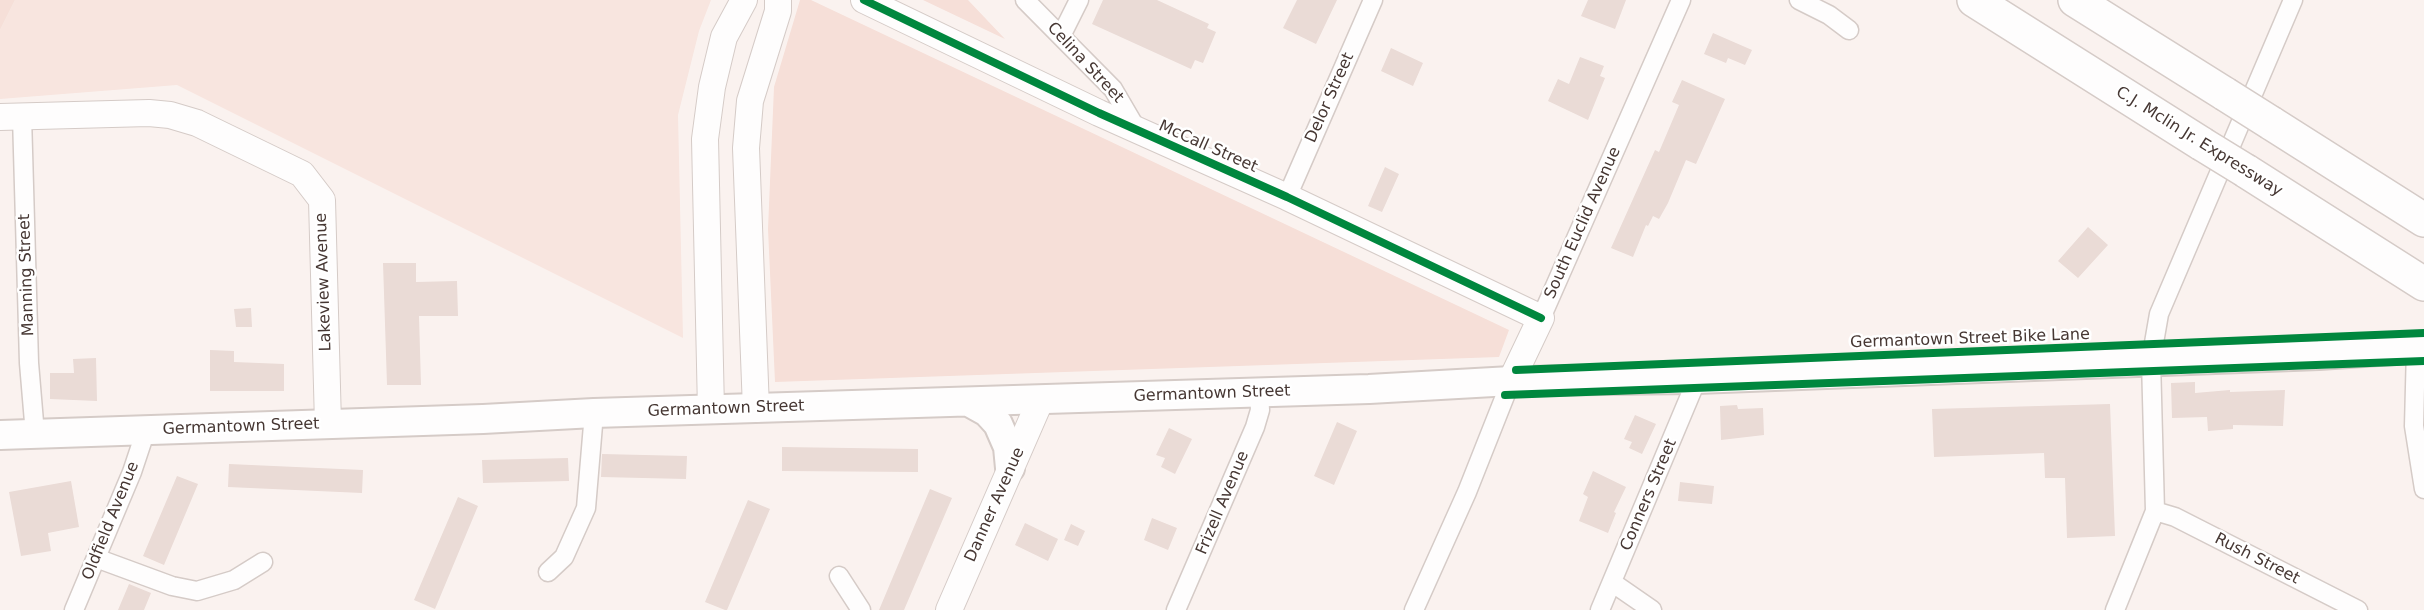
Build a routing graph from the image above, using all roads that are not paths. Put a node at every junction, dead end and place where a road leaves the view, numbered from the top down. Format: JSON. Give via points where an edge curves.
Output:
{"nodes":[{"id":1,"x":744,"y":0,"type":"edge"},
{"id":2,"x":778,"y":0,"type":"edge"},
{"id":3,"x":864,"y":0,"type":"edge"},
{"id":4,"x":1025,"y":0,"type":"edge"},
{"id":5,"x":1078,"y":0,"type":"edge"},
{"id":6,"x":1372,"y":0,"type":"edge"},
{"id":7,"x":1681,"y":0,"type":"edge"},
{"id":8,"x":1799,"y":0,"type":"edge"},
{"id":9,"x":1974,"y":0,"type":"edge"},
{"id":10,"x":2075,"y":0,"type":"edge"},
{"id":11,"x":2293,"y":0,"type":"edge"},
{"id":12,"x":1849,"y":30,"type":"dead end"},
{"id":13,"x":1061,"y":36,"type":"junction"},
{"id":14,"x":11,"y":117,"type":"edge"},
{"id":15,"x":1137,"y":130,"type":"junction"},
{"id":16,"x":1287,"y":197,"type":"junction"},
{"id":17,"x":2424,"y":220,"type":"edge"},
{"id":18,"x":2424,"y":284,"type":"edge"},
{"id":19,"x":1542,"y":318,"type":"junction"},
{"id":20,"x":2420,"y":348,"type":"edge"},
{"id":21,"x":2151,"y":360,"type":"junction"},
{"id":22,"x":1697,"y":379,"type":"junction"},
{"id":23,"x":1511,"y":381,"type":"junction"},
{"id":24,"x":1259,"y":393,"type":"junction"},
{"id":25,"x":1041,"y":399,"type":"junction"},
{"id":26,"x":969,"y":402,"type":"junction"},
{"id":27,"x":756,"y":409,"type":"junction"},
{"id":28,"x":711,"y":411,"type":"junction"},
{"id":29,"x":594,"y":413,"type":"junction"},
{"id":30,"x":328,"y":424,"type":"junction"},
{"id":31,"x":146,"y":430,"type":"junction"},
{"id":32,"x":34,"y":434,"type":"junction"},
{"id":33,"x":0,"y":435,"type":"edge"},
{"id":34,"x":1010,"y":468,"type":"junction"},
{"id":35,"x":2424,"y":489,"type":"edge"},
{"id":36,"x":2156,"y":511,"type":"junction"},
{"id":37,"x":96,"y":558,"type":"junction"},
{"id":38,"x":263,"y":562,"type":"dead end"},
{"id":39,"x":548,"y":572,"type":"dead end"},
{"id":40,"x":839,"y":576,"type":"dead end"},
{"id":41,"x":1613,"y":583,"type":"junction"},
{"id":42,"x":74,"y":610,"type":"edge"},
{"id":43,"x":861,"y":610,"type":"edge"},
{"id":44,"x":949,"y":610,"type":"edge"},
{"id":45,"x":1176,"y":610,"type":"edge"},
{"id":46,"x":1414,"y":610,"type":"edge"},
{"id":47,"x":1600,"y":610,"type":"edge"},
{"id":48,"x":1652,"y":610,"type":"edge"},
{"id":49,"x":2115,"y":610,"type":"edge"},
{"id":50,"x":2358,"y":610,"type":"edge"}],
"edges":[{"from":1,"to":28,"type":"street","via":[[724,37],[705,140]]},
{"from":2,"to":27,"type":"street","via":[[750,101],[746,148]]},
{"from":3,"to":15,"type":"street","name":"McCall Street"},
{"from":4,"to":13,"type":"street","name":"Celina Street"},
{"from":5,"to":13,"type":"street"},
{"from":6,"to":16,"type":"street","name":"Delor Street"},
{"from":7,"to":19,"type":"street","name":"South Euclid Avenue"},
{"from":8,"to":12,"type":"street"},
{"from":9,"to":18,"type":"highway","name":"C.J. Mclin Jr. Expressway","bridge":true},
{"from":10,"to":17,"type":"highway","bridge":true},
{"from":11,"to":21,"type":"street","via":[[2159,315]]},
{"from":13,"to":15,"type":"street","name":"Celina Street","via":[[1113,89]]},
{"from":14,"to":30,"type":"street","name":"Lakeview Avenue","via":[[150,113],[170,116],[197,123],[302,174],[322,200]]},
{"from":14,"to":32,"type":"street","name":"Manning Street"},
{"from":15,"to":16,"type":"street","name":"McCall Street"},
{"from":16,"to":19,"type":"street","name":"McCall Street"},
{"from":19,"to":23,"type":"street","name":"South Euclid Avenue"},
{"from":20,"to":21,"type":"main road","name":"Germantown Street"},
{"from":20,"to":35,"type":"street","via":[[2414,426]]},
{"from":21,"to":22,"type":"main road","name":"Germantown Street"},
{"from":21,"to":36,"type":"street"},
{"from":22,"to":23,"type":"main road","name":"Germantown Street"},
{"from":22,"to":41,"type":"street","name":"Conners Street"},
{"from":23,"to":24,"type":"main road","name":"Germantown Street"},
{"from":23,"to":46,"type":"street","name":"South Euclid Avenue"},
{"from":24,"to":25,"type":"main road","name":"Germantown Street"},
{"from":24,"to":45,"type":"street","name":"Frizell Avenue","via":[[1255,427]]},
{"from":25,"to":26,"type":"main road","name":"Germantown Street"},
{"from":25,"to":34,"type":"street","name":"Danner Avenue"},
{"from":26,"to":27,"type":"main road","name":"Germantown Street"},
{"from":26,"to":34,"type":"main road","via":[[998,424],[1008,447]]},
{"from":27,"to":28,"type":"main road","name":"Germantown Street"},
{"from":28,"to":29,"type":"main road","name":"Germantown Street"},
{"from":29,"to":30,"type":"main road","name":"Germantown Street"},
{"from":29,"to":39,"type":"street","via":[[586,508],[564,557]]},
{"from":30,"to":31,"type":"main road","name":"Germantown Street"},
{"from":31,"to":32,"type":"main road","name":"Germantown Street"},
{"from":31,"to":37,"type":"street","name":"Oldfield Avenue"},
{"from":32,"to":33,"type":"main road","name":"Germantown Street"},
{"from":34,"to":44,"type":"street","name":"Danner Avenue"},
{"from":36,"to":49,"type":"street"},
{"from":36,"to":50,"type":"street","name":"Rush Street"},
{"from":37,"to":38,"type":"street","via":[[172,586],[197,591],[234,579]]},
{"from":37,"to":42,"type":"street","name":"Oldfield Avenue"},
{"from":40,"to":43,"type":"street"},
{"from":41,"to":47,"type":"street","name":"Conners Street"},
{"from":41,"to":48,"type":"street"}]}
